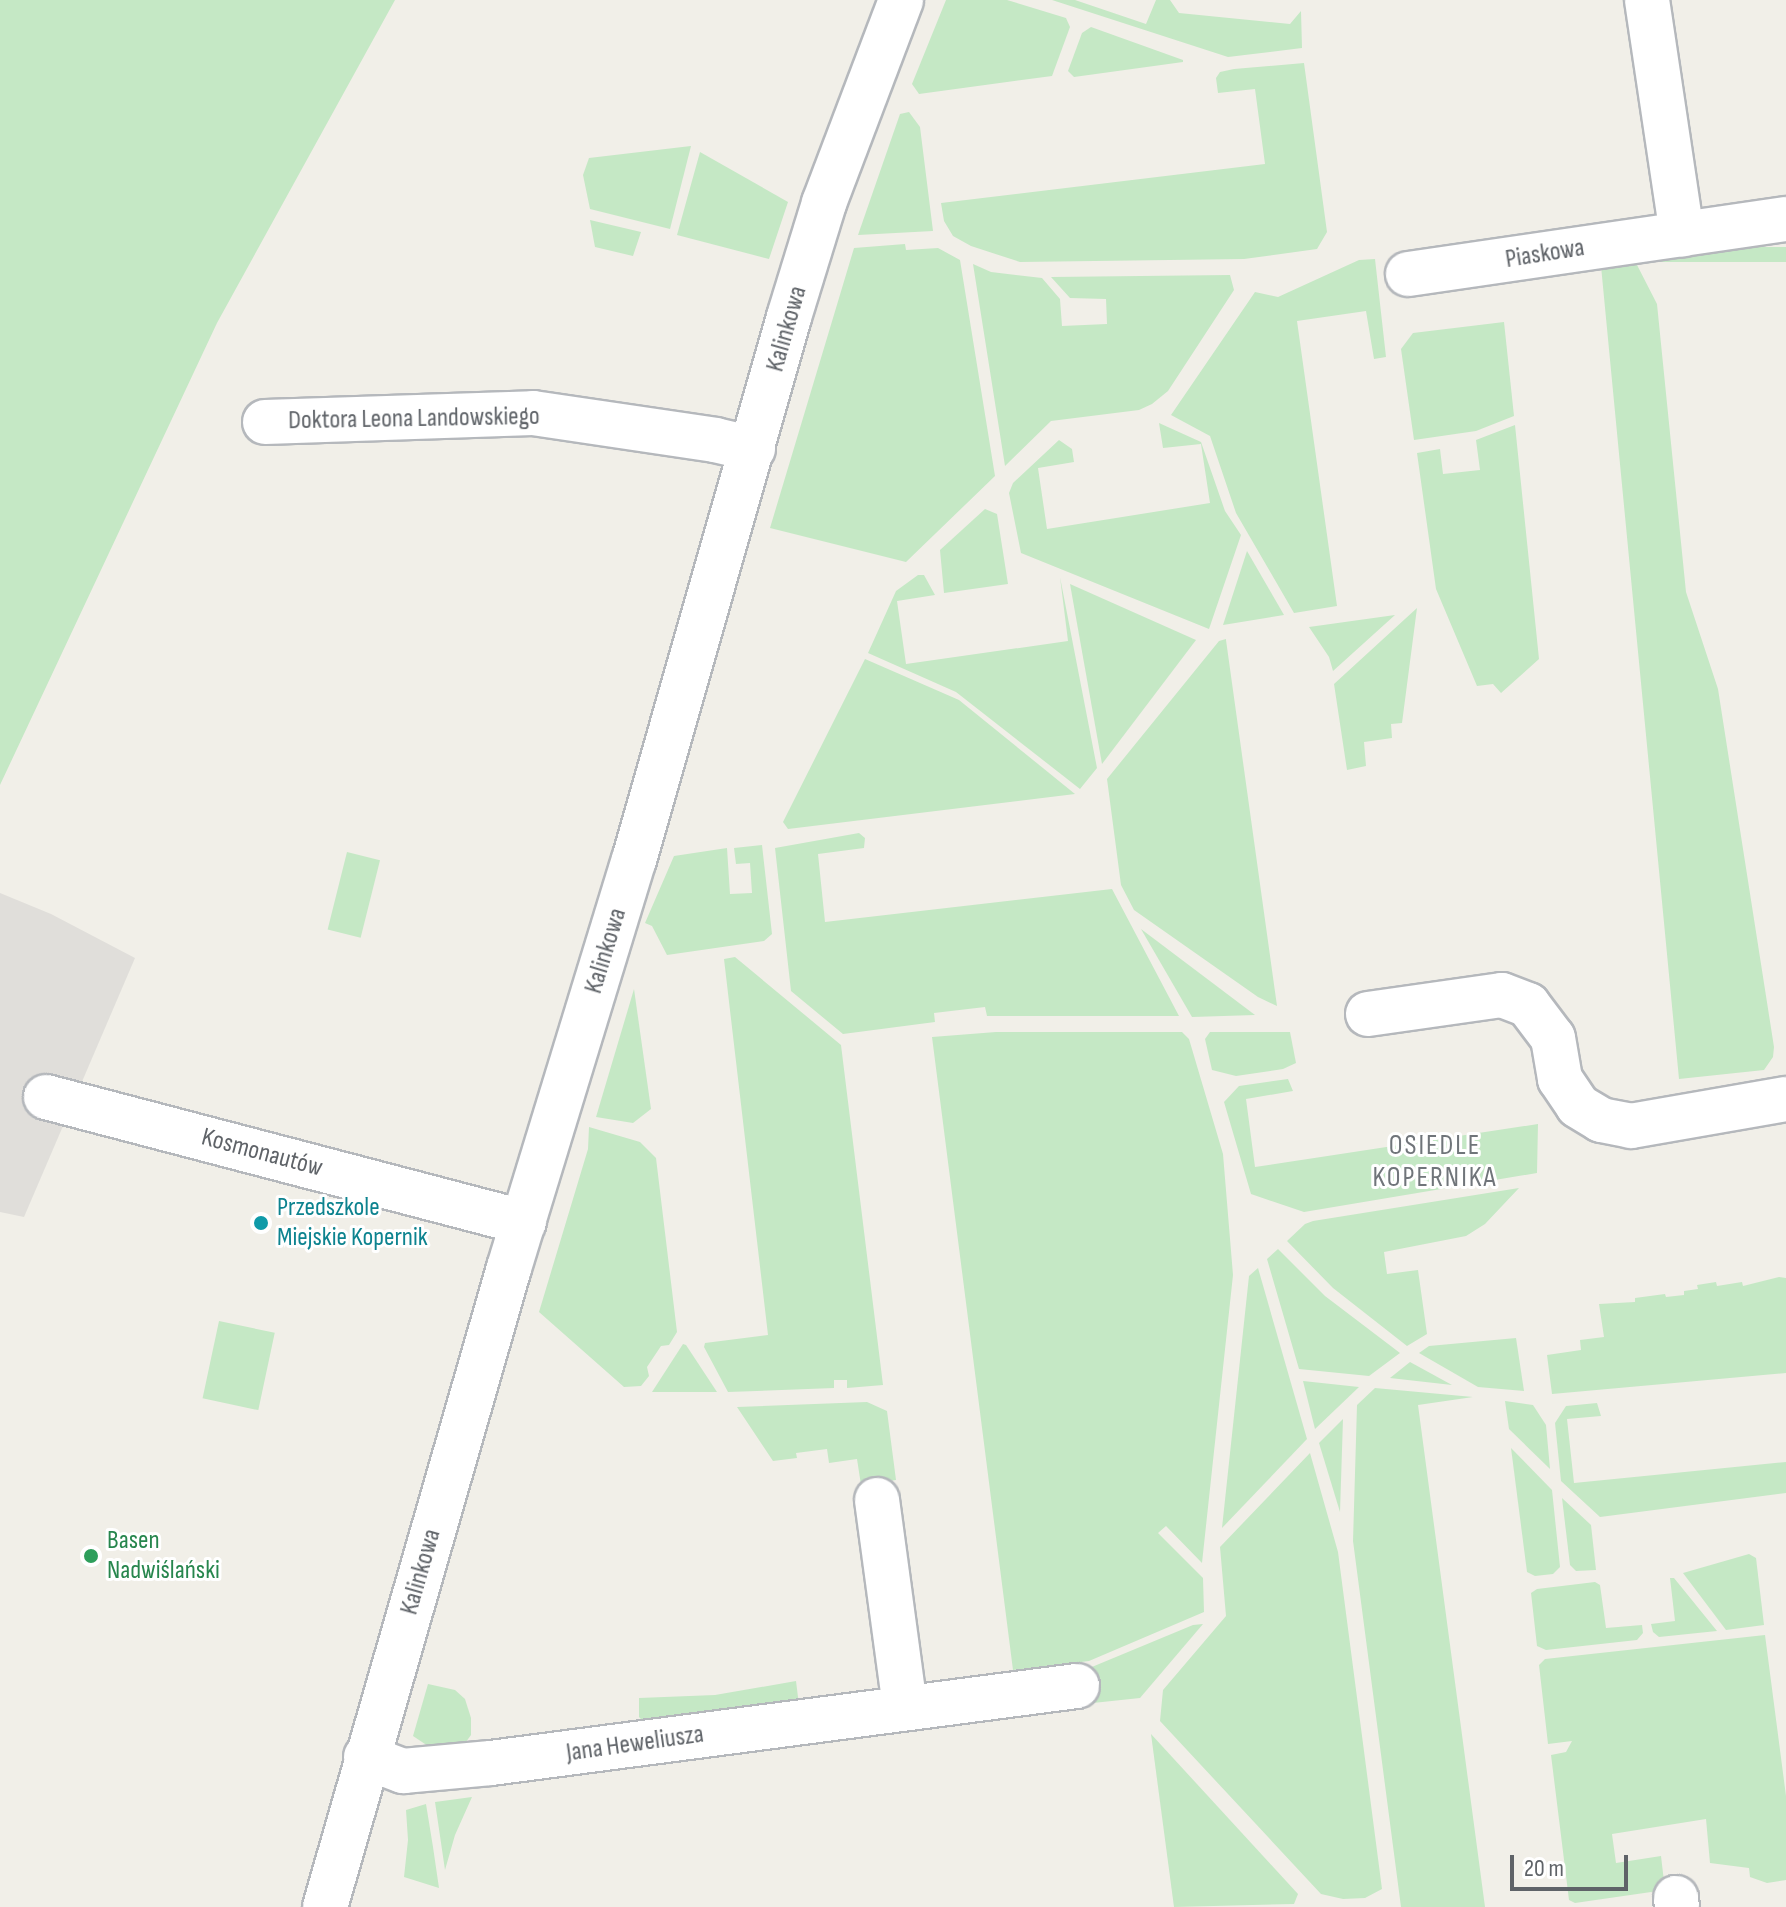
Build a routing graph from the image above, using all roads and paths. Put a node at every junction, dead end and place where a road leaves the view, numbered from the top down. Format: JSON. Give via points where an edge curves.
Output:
{"nodes":[{"id":1,"x":901,"y":0,"type":"edge"},
{"id":2,"x":1647,"y":0,"type":"edge"},
{"id":3,"x":1786,"y":219,"type":"edge"},
{"id":4,"x":1682,"y":234,"type":"junction"},
{"id":5,"x":1408,"y":274,"type":"dead end"},
{"id":6,"x":265,"y":422,"type":"dead end"},
{"id":7,"x":753,"y":449,"type":"junction"},
{"id":8,"x":1368,"y":1014,"type":"dead end"},
{"id":9,"x":46,"y":1097,"type":"dead end"},
{"id":10,"x":1786,"y":1099,"type":"edge"},
{"id":11,"x":524,"y":1222,"type":"junction"},
{"id":12,"x":877,"y":1500,"type":"dead end"},
{"id":13,"x":1077,"y":1686,"type":"dead end"},
{"id":14,"x":905,"y":1707,"type":"junction"},
{"id":15,"x":366,"y":1757,"type":"junction"},
{"id":16,"x":325,"y":1907,"type":"edge"}],
"edges":[{"from":1,"to":7,"type":"street","name":"Kalinkowa","via":[[824,203]]},
{"from":2,"to":4,"type":"street"},
{"from":3,"to":4,"type":"street","name":"Piaskowa"},
{"from":4,"to":5,"type":"street","name":"Piaskowa"},
{"from":6,"to":7,"type":"street","name":"Doktora Leona Landowskiego","via":[[533,413]]},
{"from":7,"to":11,"type":"street","name":"Kalinkowa"},
{"from":8,"to":10,"type":"street","via":[[1502,995],[1528,1005],[1553,1038],[1560,1079],[1578,1106],[1601,1120],[1631,1126]]},
{"from":9,"to":11,"type":"street","name":"Kosmonautów"},
{"from":11,"to":15,"type":"street","name":"Kalinkowa"},
{"from":12,"to":14,"type":"street"},
{"from":13,"to":14,"type":"street","name":"Jana Heweliusza"},
{"from":14,"to":15,"type":"street","name":"Jana Heweliusza","via":[[491,1763],[403,1771]]},
{"from":15,"to":16,"type":"street","name":"Kalinkowa"}]}
